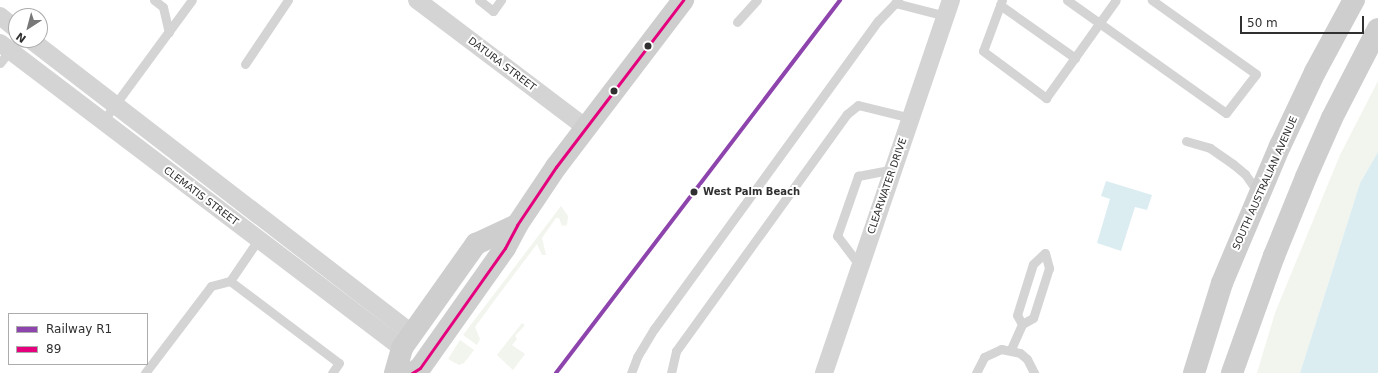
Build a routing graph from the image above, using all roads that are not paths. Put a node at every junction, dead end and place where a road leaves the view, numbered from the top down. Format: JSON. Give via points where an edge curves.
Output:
{"nodes":[{"id":1,"x":154,"y":0,"type":"edge"},
{"id":2,"x":192,"y":0,"type":"edge"},
{"id":3,"x":288,"y":0,"type":"edge"},
{"id":4,"x":417,"y":0,"type":"edge"},
{"id":5,"x":479,"y":0,"type":"edge"},
{"id":6,"x":501,"y":0,"type":"edge"},
{"id":7,"x":683,"y":0,"type":"edge"},
{"id":8,"x":757,"y":0,"type":"edge"},
{"id":9,"x":1067,"y":0,"type":"edge"},
{"id":10,"x":1116,"y":0,"type":"edge"},
{"id":11,"x":1152,"y":0,"type":"edge"},
{"id":12,"x":1354,"y":0,"type":"edge"},
{"id":13,"x":896,"y":2,"type":"edge"},
{"id":14,"x":1001,"y":2,"type":"edge"},
{"id":15,"x":949,"y":8,"type":"edge"},
{"id":16,"x":0,"y":16,"type":"edge"},
{"id":17,"x":8,"y":22,"type":"edge"},
{"id":18,"x":737,"y":22,"type":"dead end"},
{"id":19,"x":1100,"y":24,"type":"junction"},
{"id":20,"x":1378,"y":29,"type":"edge"},
{"id":21,"x":169,"y":32,"type":"junction"},
{"id":22,"x":41,"y":48,"type":"edge"},
{"id":23,"x":3,"y":52,"type":"edge"},
{"id":24,"x":1075,"y":58,"type":"junction"},
{"id":25,"x":245,"y":64,"type":"dead end"},
{"id":26,"x":115,"y":105,"type":"junction"},
{"id":27,"x":911,"y":118,"type":"junction"},
{"id":28,"x":103,"y":122,"type":"junction"},
{"id":29,"x":586,"y":128,"type":"junction"},
{"id":30,"x":1186,"y":141,"type":"dead end"},
{"id":31,"x":893,"y":169,"type":"junction"},
{"id":32,"x":1259,"y":194,"type":"junction"},
{"id":33,"x":516,"y":225,"type":"junction"},
{"id":34,"x":258,"y":240,"type":"junction"},
{"id":35,"x":860,"y":266,"type":"junction"},
{"id":36,"x":230,"y":281,"type":"junction"},
{"id":37,"x":1027,"y":285,"type":"junction"},
{"id":38,"x":443,"y":290,"type":"junction"},
{"id":39,"x":1042,"y":290,"type":"junction"},
{"id":40,"x":1022,"y":324,"type":"junction"},
{"id":41,"x":408,"y":341,"type":"junction"},
{"id":42,"x":1011,"y":350,"type":"junction"},
{"id":43,"x":430,"y":354,"type":"junction"},
{"id":44,"x":145,"y":373,"type":"edge"},
{"id":45,"x":332,"y":373,"type":"edge"},
{"id":46,"x":395,"y":373,"type":"edge"},
{"id":47,"x":412,"y":373,"type":"edge"},
{"id":48,"x":631,"y":373,"type":"edge"},
{"id":49,"x":671,"y":373,"type":"edge"},
{"id":50,"x":824,"y":373,"type":"edge"},
{"id":51,"x":976,"y":373,"type":"edge"},
{"id":52,"x":1034,"y":373,"type":"edge"},
{"id":53,"x":1194,"y":373,"type":"edge"},
{"id":54,"x":1232,"y":373,"type":"edge"}],
"edges":[{"from":1,"to":21,"type":"lane","via":[[163,7]]},
{"from":2,"to":21,"type":"lane"},
{"from":3,"to":25,"type":"lane"},
{"from":4,"to":29,"type":"street","name":"DATURA STREET"},
{"from":5,"to":6,"type":"lane","via":[[493,11]]},
{"from":7,"to":29,"type":"main road"},
{"from":8,"to":18,"type":"lane"},
{"from":9,"to":19,"type":"lane"},
{"from":10,"to":19,"type":"lane"},
{"from":11,"to":19,"type":"lane","via":[[1256,74],[1226,113]]},
{"from":12,"to":32,"type":"main road","name":"SOUTH AUSTRALIAN AVENUE","via":[[1315,72]]},
{"from":13,"to":15,"type":"lane"},
{"from":13,"to":48,"type":"lane","via":[[878,21],[654,329],[637,356]]},
{"from":14,"to":24,"type":"lane"},
{"from":14,"to":24,"type":"lane","via":[[983,52],[1046,98]]},
{"from":15,"to":27,"type":"street","name":"CLEARWATER DRIVE"},
{"from":16,"to":17,"type":"street"},
{"from":19,"to":24,"type":"lane"},
{"from":20,"to":54,"type":"main road","via":[[1332,118],[1306,177]]},
{"from":21,"to":26,"type":"lane"},
{"from":22,"to":26,"type":"street","name":"CLEMATIS STREET"},
{"from":23,"to":28,"type":"street","name":"CLEMATIS STREET"},
{"from":26,"to":28,"type":"lane"},
{"from":26,"to":41,"type":"street","name":"CLEMATIS STREET"},
{"from":27,"to":31,"type":"street","name":"CLEARWATER DRIVE"},
{"from":27,"to":49,"type":"lane","via":[[858,105],[847,114],[676,351]]},
{"from":28,"to":34,"type":"street","name":"CLEMATIS STREET"},
{"from":29,"to":33,"type":"main road"},
{"from":30,"to":32,"type":"lane","via":[[1210,148],[1233,164],[1245,174]]},
{"from":31,"to":35,"type":"street","name":"CLEARWATER DRIVE"},
{"from":31,"to":35,"type":"lane","via":[[858,176],[837,236]]},
{"from":32,"to":53,"type":"main road","name":"SOUTH AUSTRALIAN AVENUE","via":[[1222,283]]},
{"from":33,"to":38,"type":"main road","via":[[476,244]]},
{"from":33,"to":43,"type":"main road","via":[[505,248]]},
{"from":34,"to":36,"type":"lane"},
{"from":34,"to":41,"type":"street","name":"CLEMATIS STREET"},
{"from":35,"to":50,"type":"street","name":"CLEARWATER DRIVE"},
{"from":36,"to":44,"type":"lane","via":[[211,286]]},
{"from":36,"to":45,"type":"lane","via":[[339,363]]},
{"from":37,"to":39,"type":"lane"},
{"from":37,"to":39,"type":"lane","via":[[1033,264],[1045,253],[1049,268]]},
{"from":37,"to":40,"type":"lane","via":[[1017,314]]},
{"from":38,"to":41,"type":"main road"},
{"from":38,"to":43,"type":"main road","via":[[428,339]]},
{"from":39,"to":40,"type":"lane","via":[[1033,318]]},
{"from":40,"to":42,"type":"lane"},
{"from":41,"to":46,"type":"main road"},
{"from":42,"to":51,"type":"lane","via":[[992,352],[984,357]]},
{"from":42,"to":52,"type":"lane","via":[[1027,359]]},
{"from":43,"to":47,"type":"main road","via":[[420,368]]}]}
